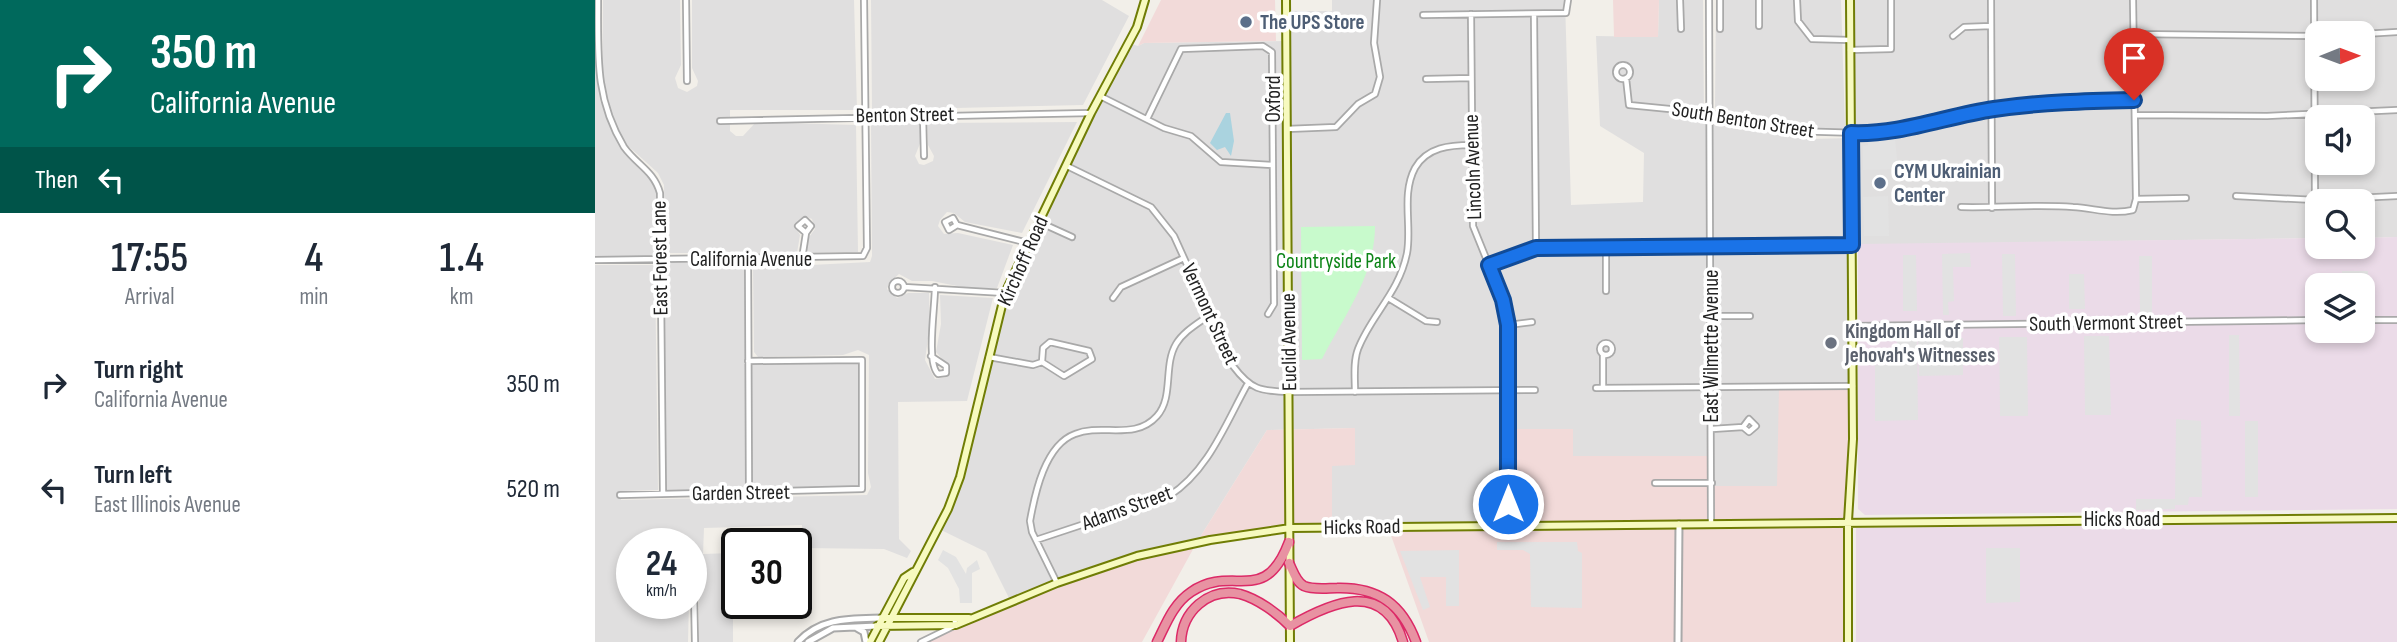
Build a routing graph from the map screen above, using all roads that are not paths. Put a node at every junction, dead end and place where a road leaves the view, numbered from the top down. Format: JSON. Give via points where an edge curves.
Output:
{"nodes":[{"id":1,"x":598,"y":0,"type":"edge"},
{"id":2,"x":686,"y":0,"type":"edge"},
{"id":3,"x":864,"y":0,"type":"edge"},
{"id":4,"x":1145,"y":0,"type":"edge"},
{"id":5,"x":1286,"y":0,"type":"edge"},
{"id":6,"x":1377,"y":0,"type":"edge"},
{"id":7,"x":1568,"y":0,"type":"edge"},
{"id":8,"x":1680,"y":0,"type":"edge"},
{"id":9,"x":1709,"y":0,"type":"edge"},
{"id":10,"x":1720,"y":0,"type":"edge"},
{"id":11,"x":1759,"y":0,"type":"edge"},
{"id":12,"x":1797,"y":0,"type":"edge"},
{"id":13,"x":1850,"y":0,"type":"edge"},
{"id":14,"x":1891,"y":0,"type":"edge"},
{"id":15,"x":1991,"y":0,"type":"edge"},
{"id":16,"x":2133,"y":0,"type":"edge"},
{"id":17,"x":2315,"y":0,"type":"edge"},
{"id":18,"x":1471,"y":14,"type":"junction"},
{"id":19,"x":1534,"y":14,"type":"junction"},
{"id":20,"x":1423,"y":15,"type":"dead end"},
{"id":21,"x":2316,"y":21,"type":"edge"},
{"id":22,"x":1759,"y":26,"type":"dead end"},
{"id":23,"x":1991,"y":26,"type":"junction"},
{"id":24,"x":1681,"y":29,"type":"dead end"},
{"id":25,"x":1720,"y":29,"type":"dead end"},
{"id":26,"x":2397,"y":32,"type":"edge"},
{"id":27,"x":2375,"y":33,"type":"edge"},
{"id":28,"x":2134,"y":34,"type":"junction"},
{"id":29,"x":1953,"y":36,"type":"dead end"},
{"id":30,"x":2305,"y":36,"type":"edge"},
{"id":31,"x":1850,"y":40,"type":"junction"},
{"id":32,"x":1849,"y":50,"type":"junction"},
{"id":33,"x":1471,"y":78,"type":"junction"},
{"id":34,"x":1626,"y":78,"type":"dead end"},
{"id":35,"x":1426,"y":79,"type":"dead end"},
{"id":36,"x":687,"y":81,"type":"dead end"},
{"id":37,"x":1100,"y":96,"type":"junction"},
{"id":38,"x":2134,"y":100,"type":"junction"},
{"id":39,"x":597,"y":102,"type":"edge"},
{"id":40,"x":1992,"y":109,"type":"junction"},
{"id":41,"x":2397,"y":110,"type":"edge"},
{"id":42,"x":2375,"y":111,"type":"edge"},
{"id":43,"x":1091,"y":113,"type":"junction"},
{"id":44,"x":1710,"y":113,"type":"junction"},
{"id":45,"x":2305,"y":114,"type":"edge"},
{"id":46,"x":2135,"y":115,"type":"junction"},
{"id":47,"x":865,"y":116,"type":"junction"},
{"id":48,"x":923,"y":116,"type":"junction"},
{"id":49,"x":1147,"y":119,"type":"junction"},
{"id":50,"x":720,"y":121,"type":"dead end"},
{"id":51,"x":1287,"y":129,"type":"junction"},
{"id":52,"x":1851,"y":133,"type":"junction"},
{"id":53,"x":1472,"y":145,"type":"junction"},
{"id":54,"x":924,"y":156,"type":"dead end"},
{"id":55,"x":1272,"y":165,"type":"junction"},
{"id":56,"x":1067,"y":166,"type":"junction"},
{"id":57,"x":2236,"y":196,"type":"dead end"},
{"id":58,"x":2397,"y":196,"type":"edge"},
{"id":59,"x":2375,"y":197,"type":"edge"},
{"id":60,"x":2186,"y":198,"type":"dead end"},
{"id":61,"x":2136,"y":199,"type":"junction"},
{"id":62,"x":2305,"y":199,"type":"edge"},
{"id":63,"x":1961,"y":207,"type":"dead end"},
{"id":64,"x":1992,"y":208,"type":"junction"},
{"id":65,"x":1039,"y":222,"type":"junction"},
{"id":66,"x":957,"y":225,"type":"dead end"},
{"id":67,"x":806,"y":233,"type":"dead end"},
{"id":68,"x":1072,"y":237,"type":"dead end"},
{"id":69,"x":1028,"y":243,"type":"junction"},
{"id":70,"x":1852,"y":245,"type":"junction"},
{"id":71,"x":1711,"y":247,"type":"junction"},
{"id":72,"x":1536,"y":248,"type":"junction"},
{"id":73,"x":1606,"y":248,"type":"junction"},
{"id":74,"x":1184,"y":258,"type":"junction"},
{"id":75,"x":660,"y":259,"type":"junction"},
{"id":76,"x":748,"y":259,"type":"junction"},
{"id":77,"x":802,"y":259,"type":"junction"},
{"id":78,"x":595,"y":260,"type":"edge"},
{"id":79,"x":1489,"y":265,"type":"junction"},
{"id":80,"x":904,"y":287,"type":"dead end"},
{"id":81,"x":935,"y":288,"type":"junction"},
{"id":82,"x":1606,"y":291,"type":"dead end"},
{"id":83,"x":1005,"y":293,"type":"junction"},
{"id":84,"x":1113,"y":298,"type":"dead end"},
{"id":85,"x":1390,"y":299,"type":"junction"},
{"id":86,"x":1268,"y":314,"type":"dead end"},
{"id":87,"x":1208,"y":316,"type":"junction"},
{"id":88,"x":1712,"y":316,"type":"junction"},
{"id":89,"x":1750,"y":316,"type":"dead end"},
{"id":90,"x":2305,"y":320,"type":"edge"},
{"id":91,"x":2375,"y":320,"type":"edge"},
{"id":92,"x":2397,"y":320,"type":"edge"},
{"id":93,"x":1437,"y":321,"type":"dead end"},
{"id":94,"x":1532,"y":322,"type":"dead end"},
{"id":95,"x":1508,"y":325,"type":"junction"},
{"id":96,"x":1853,"y":326,"type":"junction"},
{"id":97,"x":1603,"y":355,"type":"dead end"},
{"id":98,"x":931,"y":356,"type":"dead end"},
{"id":99,"x":989,"y":357,"type":"junction"},
{"id":100,"x":748,"y":361,"type":"junction"},
{"id":101,"x":1042,"y":362,"type":"junction"},
{"id":102,"x":1247,"y":385,"type":"junction"},
{"id":103,"x":1853,"y":386,"type":"junction"},
{"id":104,"x":1603,"y":387,"type":"junction"},
{"id":105,"x":1711,"y":387,"type":"junction"},
{"id":106,"x":1596,"y":388,"type":"dead end"},
{"id":107,"x":1535,"y":390,"type":"dead end"},
{"id":108,"x":1507,"y":391,"type":"junction"},
{"id":109,"x":1290,"y":392,"type":"junction"},
{"id":110,"x":1355,"y":392,"type":"junction"},
{"id":111,"x":1743,"y":427,"type":"dead end"},
{"id":112,"x":1712,"y":429,"type":"junction"},
{"id":113,"x":1655,"y":482,"type":"dead end"},
{"id":114,"x":1712,"y":483,"type":"junction"},
{"id":115,"x":749,"y":493,"type":"junction"},
{"id":116,"x":663,"y":494,"type":"junction"},
{"id":117,"x":619,"y":495,"type":"dead end"},
{"id":118,"x":2397,"y":518,"type":"edge"},
{"id":119,"x":1848,"y":521,"type":"junction"},
{"id":120,"x":1711,"y":523,"type":"junction"},
{"id":121,"x":1679,"y":524,"type":"junction"},
{"id":122,"x":1508,"y":525,"type":"junction"},
{"id":123,"x":1290,"y":528,"type":"junction"},
{"id":124,"x":1036,"y":540,"type":"junction"},
{"id":125,"x":1289,"y":542,"type":"junction"},
{"id":126,"x":1289,"y":563,"type":"junction"},
{"id":127,"x":913,"y":572,"type":"junction"},
{"id":128,"x":1057,"y":583,"type":"junction"},
{"id":129,"x":903,"y":599,"type":"junction"},
{"id":130,"x":882,"y":618,"type":"junction"},
{"id":131,"x":893,"y":618,"type":"junction"},
{"id":132,"x":913,"y":618,"type":"junction"},
{"id":133,"x":695,"y":619,"type":"edge"},
{"id":134,"x":955,"y":622,"type":"junction"},
{"id":135,"x":877,"y":626,"type":"junction"},
{"id":136,"x":888,"y":626,"type":"junction"},
{"id":137,"x":1290,"y":626,"type":"junction"},
{"id":138,"x":854,"y":627,"type":"junction"},
{"id":139,"x":695,"y":642,"type":"edge"},
{"id":140,"x":798,"y":642,"type":"edge"},
{"id":141,"x":808,"y":642,"type":"edge"},
{"id":142,"x":868,"y":642,"type":"edge"},
{"id":143,"x":879,"y":642,"type":"edge"},
{"id":144,"x":922,"y":642,"type":"edge"},
{"id":145,"x":1157,"y":642,"type":"edge"},
{"id":146,"x":1181,"y":642,"type":"edge"},
{"id":147,"x":1290,"y":642,"type":"edge"},
{"id":148,"x":1403,"y":642,"type":"edge"},
{"id":149,"x":1416,"y":642,"type":"edge"},
{"id":150,"x":1678,"y":642,"type":"edge"},
{"id":151,"x":1848,"y":642,"type":"edge"}],
"edges":[{"from":1,"to":39,"type":"street","name":"East Forest Lane"},
{"from":2,"to":36,"type":"street"},
{"from":3,"to":47,"type":"street"},
{"from":4,"to":37,"type":"main road","name":"Kirchoff Road","via":[[1137,27]]},
{"from":5,"to":51,"type":"main road","name":"Euclid Avenue"},
{"from":6,"to":51,"type":"street","via":[[1374,44],[1380,77],[1375,94],[1336,127]]},
{"from":7,"to":19,"type":"street","via":[[1566,13]]},
{"from":8,"to":24,"type":"street"},
{"from":9,"to":44,"type":"street","name":"East Wilmette Avenue"},
{"from":10,"to":25,"type":"street"},
{"from":11,"to":22,"type":"street"},
{"from":12,"to":31,"type":"street","via":[[1798,21],[1812,39]]},
{"from":13,"to":31,"type":"main road"},
{"from":14,"to":32,"type":"street","via":[[1891,49]]},
{"from":15,"to":23,"type":"street"},
{"from":16,"to":28,"type":"street"},
{"from":17,"to":21,"type":"street"},
{"from":18,"to":19,"type":"street"},
{"from":18,"to":20,"type":"street"},
{"from":18,"to":33,"type":"street","name":"Lincoln Avenue"},
{"from":19,"to":72,"type":"street"},
{"from":23,"to":29,"type":"street","via":[[1964,27]]},
{"from":23,"to":40,"type":"street"},
{"from":26,"to":27,"type":"street"},
{"from":28,"to":30,"type":"street"},
{"from":28,"to":38,"type":"street"},
{"from":31,"to":32,"type":"main road"},
{"from":32,"to":52,"type":"main road"},
{"from":33,"to":35,"type":"street"},
{"from":33,"to":53,"type":"street","name":"Lincoln Avenue"},
{"from":34,"to":44,"type":"street","name":"South Benton Street","via":[[1629,105]]},
{"from":37,"to":43,"type":"main road","name":"Kirchoff Road"},
{"from":37,"to":49,"type":"street"},
{"from":38,"to":40,"type":"street","name":"South Benton Street"},
{"from":38,"to":46,"type":"street"},
{"from":39,"to":75,"type":"street","name":"East Forest Lane","via":[[626,150],[657,180]]},
{"from":40,"to":52,"type":"street","name":"South Benton Street","via":[[1907,130]]},
{"from":40,"to":64,"type":"street"},
{"from":41,"to":42,"type":"street"},
{"from":43,"to":48,"type":"street","name":"Benton Street"},
{"from":43,"to":56,"type":"main road","name":"Kirchoff Road"},
{"from":44,"to":52,"type":"street","name":"South Benton Street","via":[[1792,131]]},
{"from":44,"to":71,"type":"street","name":"East Wilmette Avenue"},
{"from":45,"to":46,"type":"street"},
{"from":46,"to":61,"type":"street"},
{"from":47,"to":48,"type":"street","name":"Benton Street"},
{"from":47,"to":50,"type":"street","name":"Benton Street"},
{"from":47,"to":77,"type":"street","name":"California Avenue","via":[[867,248],[863,256]]},
{"from":48,"to":54,"type":"street"},
{"from":49,"to":55,"type":"street","via":[[1191,136],[1221,162]]},
{"from":49,"to":55,"type":"street","name":"Oxford","via":[[1181,49],[1267,47],[1273,56]]},
{"from":51,"to":109,"type":"main road","name":"Euclid Avenue"},
{"from":52,"to":70,"type":"main road"},
{"from":53,"to":79,"type":"street","name":"Lincoln Avenue","via":[[1473,226]]},
{"from":53,"to":85,"type":"street","via":[[1450,145],[1430,152],[1416,167],[1409,186],[1406,255]]},
{"from":55,"to":86,"type":"street","name":"Oxford","via":[[1275,304]]},
{"from":56,"to":65,"type":"main road","name":"Kirchoff Road"},
{"from":56,"to":74,"type":"street","name":"Vermont Street","via":[[1151,207],[1174,236]]},
{"from":57,"to":62,"type":"street"},
{"from":58,"to":59,"type":"street"},
{"from":60,"to":61,"type":"street"},
{"from":61,"to":64,"type":"street","via":[[2133,210],[2124,212]]},
{"from":63,"to":64,"type":"street"},
{"from":65,"to":68,"type":"street"},
{"from":65,"to":69,"type":"main road","name":"Kirchoff Road"},
{"from":66,"to":69,"type":"street"},
{"from":67,"to":77,"type":"street"},
{"from":69,"to":83,"type":"main road","name":"Kirchoff Road"},
{"from":70,"to":71,"type":"street"},
{"from":70,"to":96,"type":"main road"},
{"from":71,"to":73,"type":"street"},
{"from":71,"to":88,"type":"street","name":"East Wilmette Avenue"},
{"from":72,"to":73,"type":"street"},
{"from":72,"to":79,"type":"street"},
{"from":73,"to":82,"type":"street"},
{"from":74,"to":84,"type":"street","via":[[1121,286]]},
{"from":74,"to":87,"type":"street","name":"Vermont Street"},
{"from":75,"to":76,"type":"street","name":"California Avenue"},
{"from":75,"to":78,"type":"street","name":"California Avenue"},
{"from":75,"to":116,"type":"street","name":"East Forest Lane"},
{"from":76,"to":77,"type":"street","name":"California Avenue"},
{"from":76,"to":100,"type":"street"},
{"from":79,"to":95,"type":"street","name":"Lincoln Avenue"},
{"from":80,"to":81,"type":"street"},
{"from":81,"to":83,"type":"street"},
{"from":81,"to":98,"type":"street"},
{"from":83,"to":99,"type":"main road","name":"Kirchoff Road"},
{"from":85,"to":93,"type":"street","via":[[1426,321]]},
{"from":85,"to":110,"type":"street","via":[[1359,346]]},
{"from":87,"to":102,"type":"street","name":"Vermont Street"},
{"from":87,"to":124,"type":"street","via":[[1176,344],[1158,415],[1126,432],[1077,433],[1060,442],[1032,509]]},
{"from":88,"to":89,"type":"street"},
{"from":88,"to":105,"type":"street","name":"East Wilmette Avenue"},
{"from":90,"to":96,"type":"street","name":"South Vermont Street"},
{"from":91,"to":92,"type":"street"},
{"from":94,"to":95,"type":"street"},
{"from":95,"to":108,"type":"street","name":"Lincoln Avenue"},
{"from":96,"to":103,"type":"main road"},
{"from":97,"to":104,"type":"street"},
{"from":99,"to":101,"type":"street","via":[[1033,365]]},
{"from":99,"to":127,"type":"main road","name":"Kirchoff Road","via":[[960,477]]},
{"from":100,"to":115,"type":"street"},
{"from":100,"to":115,"type":"street","name":"Garden Street","via":[[862,360],[862,489]]},
{"from":101,"to":101,"type":"street","via":[[1043,348],[1050,342],[1089,351],[1092,359],[1064,376]]},
{"from":102,"to":109,"type":"street","name":"Vermont Street"},
{"from":102,"to":124,"type":"street","name":"Adams Street","via":[[1204,463],[1187,484],[1168,496]]},
{"from":103,"to":105,"type":"street"},
{"from":103,"to":119,"type":"main road"},
{"from":104,"to":105,"type":"street"},
{"from":104,"to":106,"type":"street"},
{"from":105,"to":112,"type":"street","name":"East Wilmette Avenue"},
{"from":107,"to":108,"type":"street","name":"Vermont Street"},
{"from":108,"to":110,"type":"street","name":"Vermont Street"},
{"from":108,"to":122,"type":"street","name":"Lincoln Avenue"},
{"from":109,"to":110,"type":"street","name":"Vermont Street"},
{"from":109,"to":123,"type":"main road","name":"Euclid Avenue"},
{"from":111,"to":112,"type":"street"},
{"from":112,"to":114,"type":"street","name":"East Wilmette Avenue"},
{"from":113,"to":114,"type":"street"},
{"from":114,"to":120,"type":"street","name":"East Wilmette Avenue"},
{"from":115,"to":116,"type":"street","name":"Garden Street"},
{"from":116,"to":117,"type":"street","name":"Garden Street"},
{"from":118,"to":119,"type":"main road","name":"Hicks Road"},
{"from":119,"to":120,"type":"main road","name":"Hicks Road"},
{"from":119,"to":151,"type":"main road"},
{"from":120,"to":121,"type":"main road","name":"Hicks Road"},
{"from":121,"to":122,"type":"main road","name":"Hicks Road"},
{"from":121,"to":150,"type":"street"},
{"from":122,"to":123,"type":"main road","name":"Hicks Road"},
{"from":123,"to":125,"type":"main road","name":"Euclid Avenue"},
{"from":123,"to":128,"type":"main road","name":"Hicks Road","via":[[1171,547]]},
{"from":124,"to":128,"type":"street"},
{"from":125,"to":126,"type":"main road","name":"Euclid Avenue"},
{"from":125,"to":145,"type":"highway","via":[[1277,568],[1265,578],[1207,584],[1191,592],[1177,604]]},
{"from":126,"to":137,"type":"main road","name":"Euclid Avenue"},
{"from":126,"to":149,"type":"highway","via":[[1305,587],[1357,588],[1381,595],[1403,614]]},
{"from":127,"to":129,"type":"main road","name":"Kirchoff Road"},
{"from":127,"to":130,"type":"main road","name":"Kirchoff Road","via":[[904,578]]},
{"from":128,"to":134,"type":"main road","name":"Hicks Road"},
{"from":129,"to":131,"type":"main road","name":"Kirchoff Road"},
{"from":129,"to":132,"type":"main road","via":[[904,612]]},
{"from":130,"to":131,"type":"main road"},
{"from":130,"to":135,"type":"main road","name":"Kirchoff Road"},
{"from":130,"to":140,"type":"street","via":[[832,621]]},
{"from":131,"to":132,"type":"main road"},
{"from":131,"to":136,"type":"main road","name":"Kirchoff Road"},
{"from":132,"to":134,"type":"main road"},
{"from":133,"to":139,"type":"street"},
{"from":134,"to":136,"type":"main road"},
{"from":134,"to":144,"type":"street"},
{"from":135,"to":136,"type":"main road"},
{"from":135,"to":138,"type":"street"},
{"from":135,"to":142,"type":"main road","name":"Kirchoff Road"},
{"from":136,"to":143,"type":"main road","name":"Kirchoff Road"},
{"from":137,"to":146,"type":"highway","via":[[1247,597],[1225,593],[1205,599],[1192,610],[1182,627]]},
{"from":137,"to":147,"type":"main road","name":"Euclid Avenue"},
{"from":137,"to":148,"type":"highway","via":[[1336,603],[1362,601],[1388,614]]},
{"from":138,"to":141,"type":"street","via":[[833,628]]},
{"from":138,"to":142,"type":"street","via":[[864,632]]}]}
